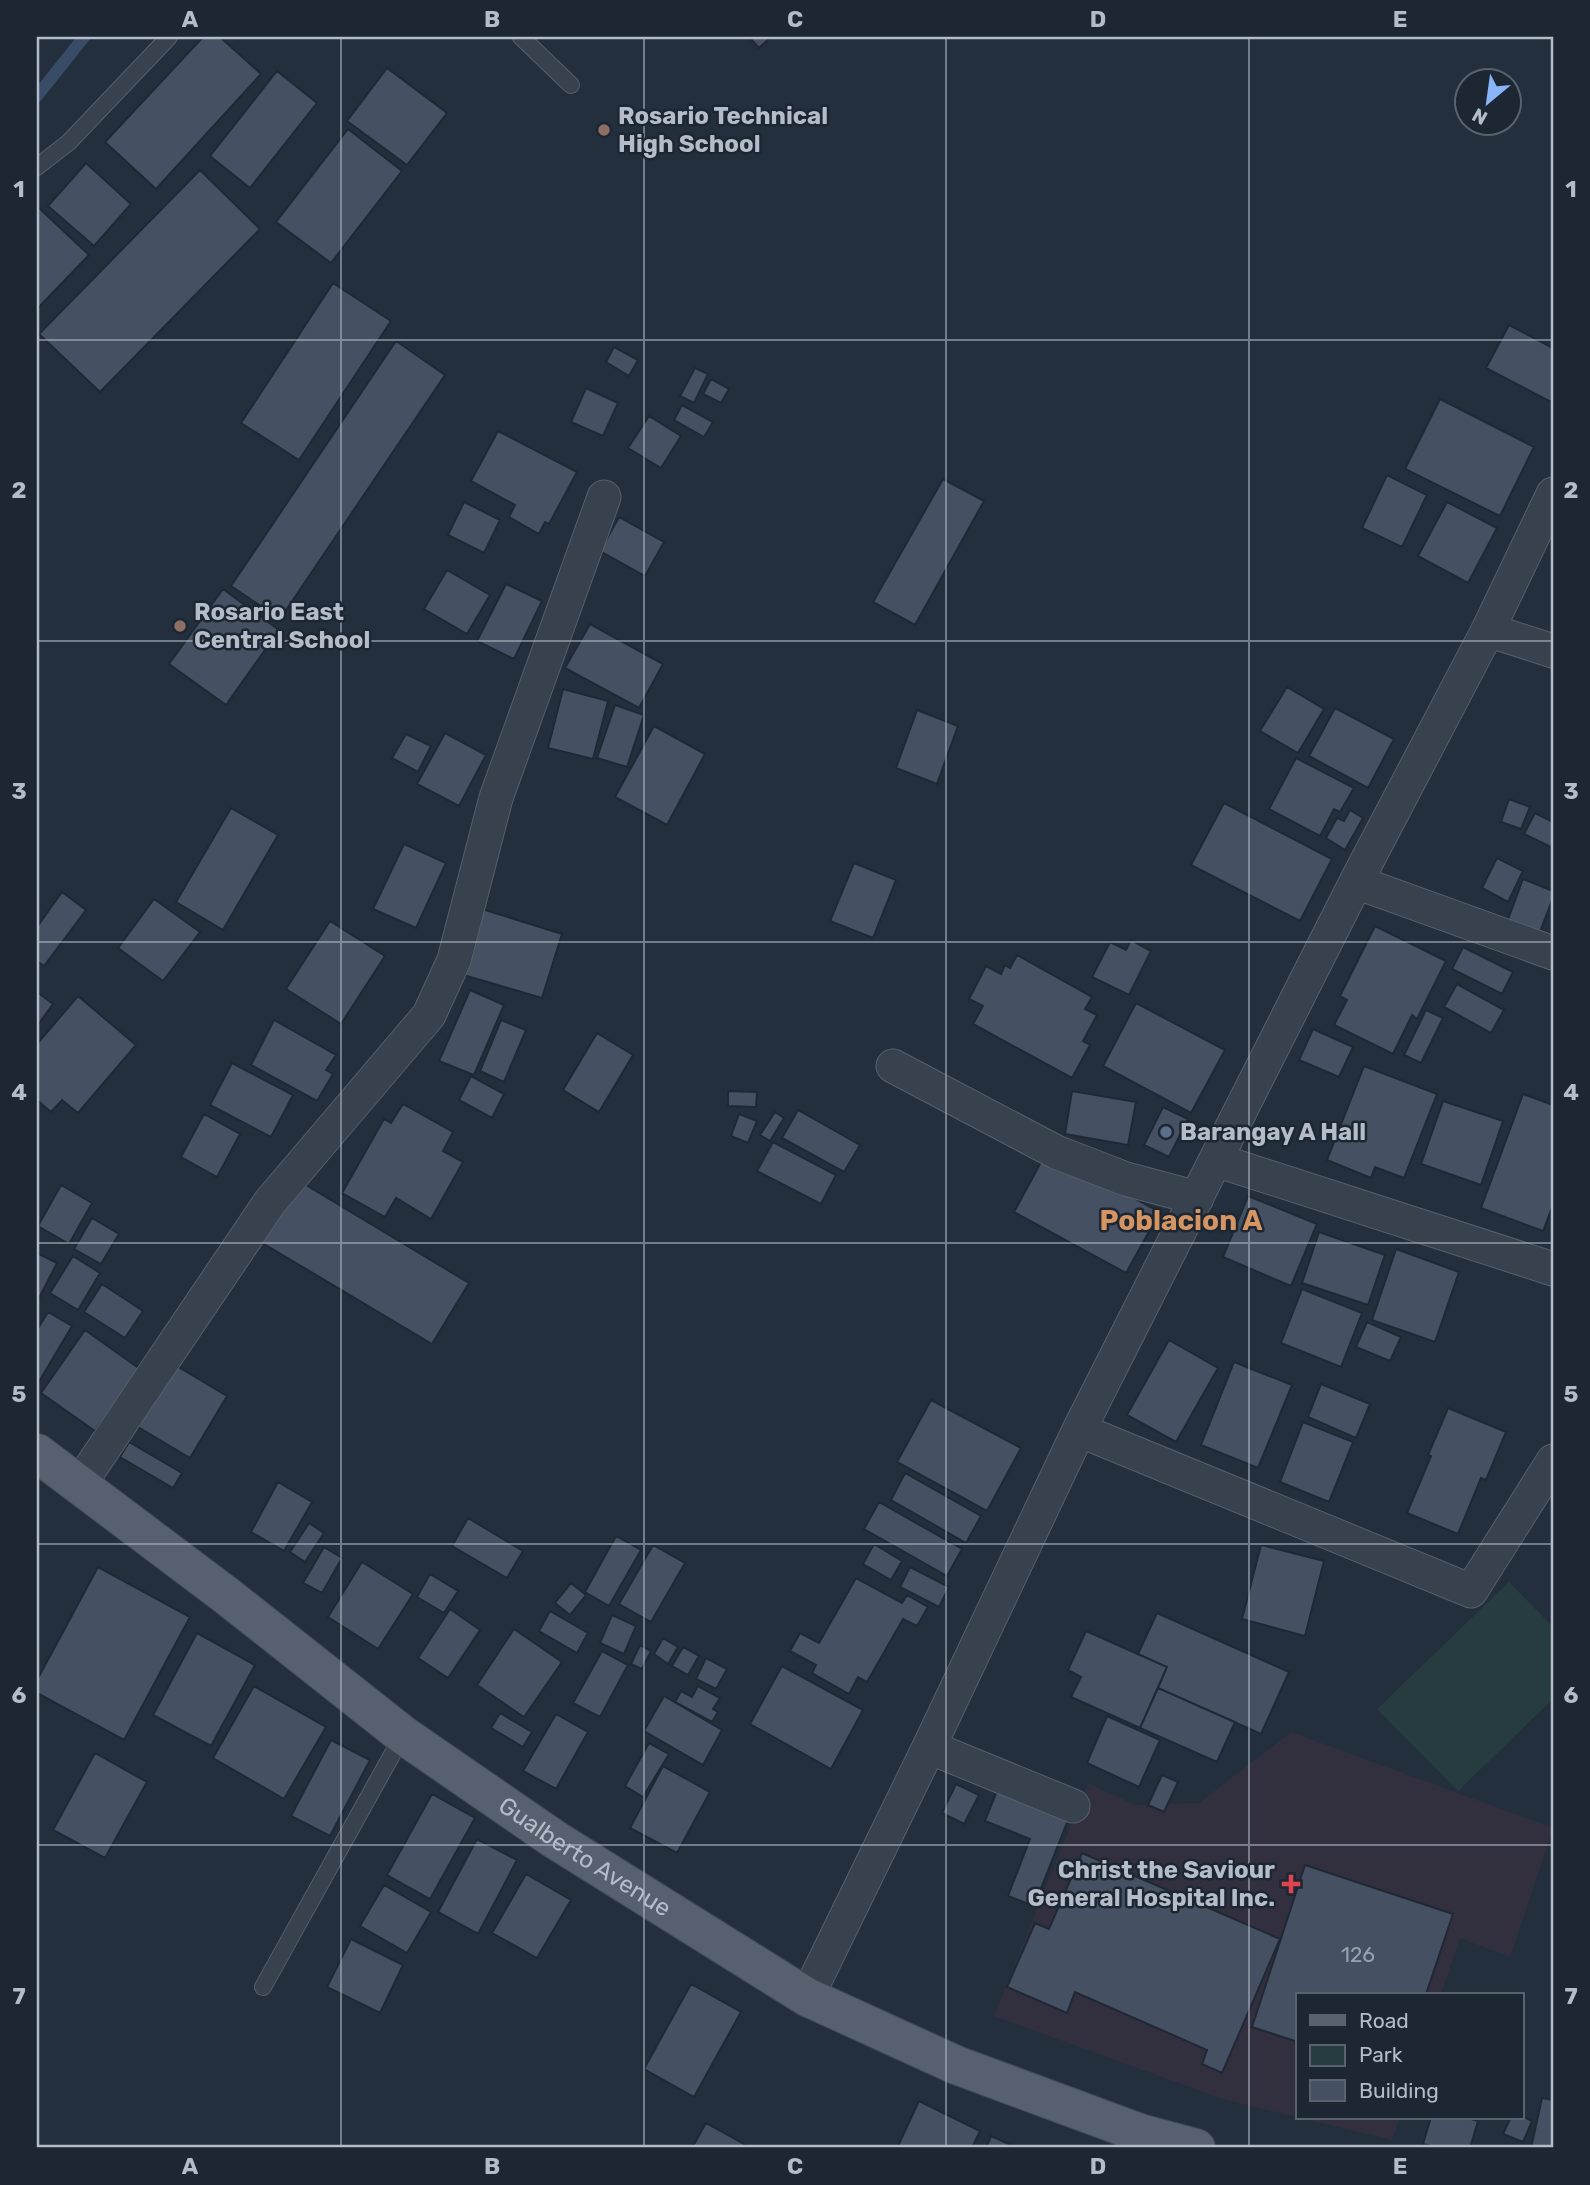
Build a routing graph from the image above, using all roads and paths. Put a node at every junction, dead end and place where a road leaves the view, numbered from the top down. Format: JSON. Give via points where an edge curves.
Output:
{"nodes":[{"id":1,"x":169,"y":37,"type":"edge"},
{"id":2,"x":521,"y":37,"type":"edge"},
{"id":3,"x":571,"y":85,"type":"dead end"},
{"id":4,"x":37,"y":167,"type":"edge"},
{"id":5,"x":1553,"y":494,"type":"edge"},
{"id":6,"x":604,"y":496,"type":"dead end"},
{"id":7,"x":1488,"y":629,"type":"junction"},
{"id":8,"x":1553,"y":651,"type":"edge"},
{"id":9,"x":1356,"y":882,"type":"junction"},
{"id":10,"x":1553,"y":953,"type":"edge"},
{"id":11,"x":893,"y":1066,"type":"dead end"},
{"id":12,"x":1216,"y":1160,"type":"junction"},
{"id":13,"x":1197,"y":1198,"type":"junction"},
{"id":14,"x":1553,"y":1269,"type":"edge"},
{"id":15,"x":1079,"y":1430,"type":"junction"},
{"id":16,"x":37,"y":1453,"type":"edge"},
{"id":17,"x":1553,"y":1461,"type":"edge"},
{"id":18,"x":79,"y":1485,"type":"junction"},
{"id":19,"x":403,"y":1735,"type":"junction"},
{"id":20,"x":929,"y":1747,"type":"junction"},
{"id":21,"x":1073,"y":1806,"type":"dead end"},
{"id":22,"x":263,"y":1987,"type":"dead end"},
{"id":23,"x":807,"y":1997,"type":"junction"},
{"id":24,"x":1196,"y":2148,"type":"edge"}],
"edges":[{"from":1,"to":4,"type":"lane","via":[[69,142]]},
{"from":2,"to":3,"type":"lane"},
{"from":5,"to":7,"type":"street"},
{"from":6,"to":18,"type":"street","via":[[496,798],[454,960],[429,1015],[270,1202]]},
{"from":7,"to":8,"type":"street"},
{"from":7,"to":9,"type":"street"},
{"from":9,"to":10,"type":"street"},
{"from":9,"to":12,"type":"street"},
{"from":11,"to":13,"type":"street","via":[[1056,1152],[1126,1179]]},
{"from":12,"to":13,"type":"street"},
{"from":12,"to":14,"type":"street"},
{"from":13,"to":15,"type":"street"},
{"from":15,"to":17,"type":"street","via":[[1471,1591]]},
{"from":15,"to":20,"type":"street"},
{"from":16,"to":18,"type":"main road","name":"Gualberto Avenue"},
{"from":18,"to":19,"type":"main road","name":"Gualberto Avenue"},
{"from":19,"to":22,"type":"lane"},
{"from":19,"to":23,"type":"main road","name":"Gualberto Avenue","via":[[554,1839]]},
{"from":20,"to":21,"type":"street"},
{"from":20,"to":23,"type":"street"},
{"from":23,"to":24,"type":"main road","name":"Gualberto Avenue","via":[[956,2065],[1140,2133]]}]}
